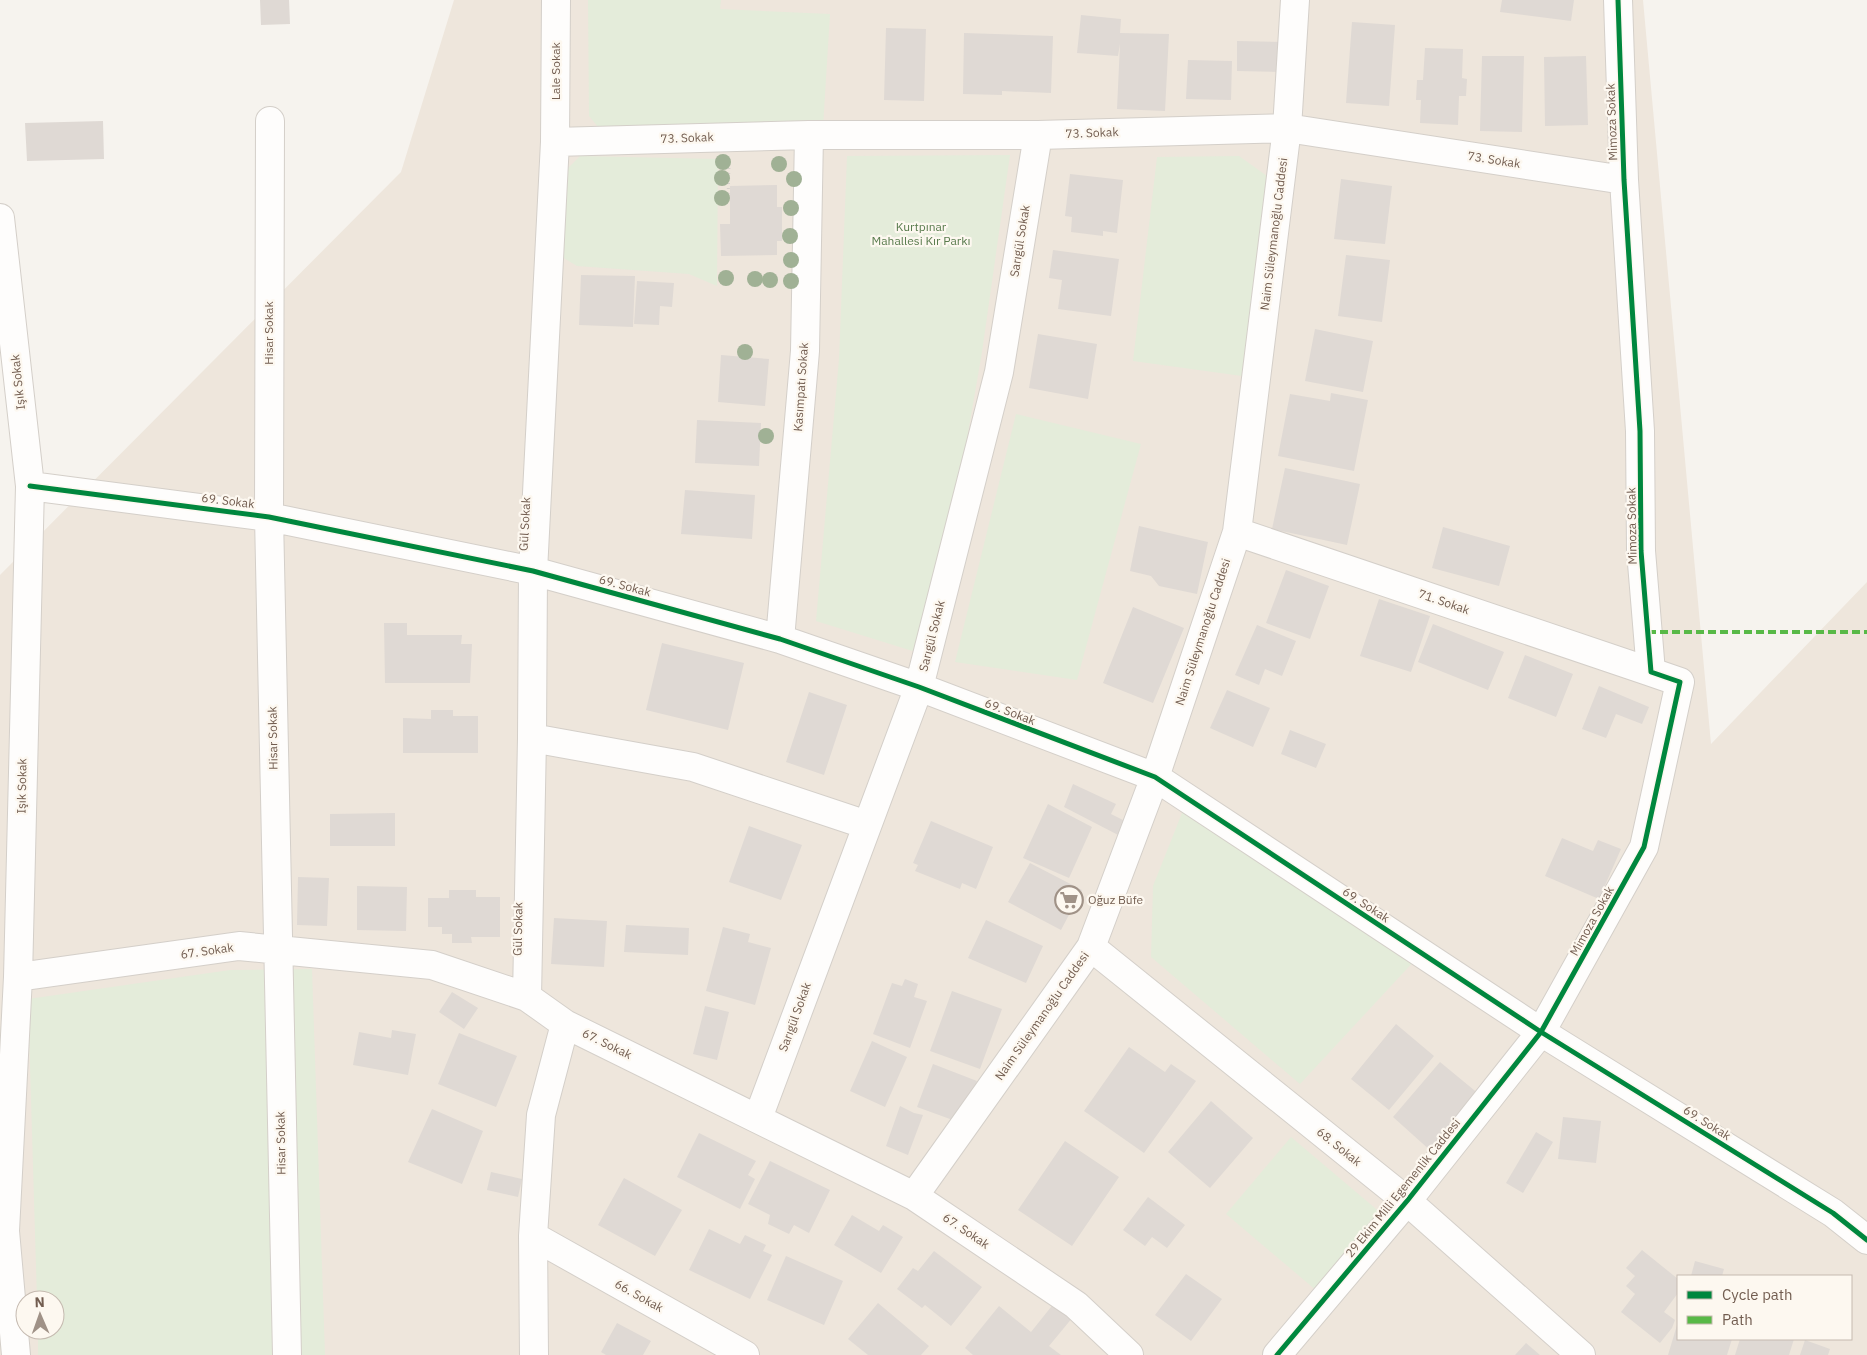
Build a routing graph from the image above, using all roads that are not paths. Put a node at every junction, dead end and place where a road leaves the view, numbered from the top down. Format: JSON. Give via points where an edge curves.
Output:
{"nodes":[{"id":1,"x":556,"y":0,"type":"edge"},
{"id":2,"x":1295,"y":0,"type":"edge"},
{"id":3,"x":1618,"y":0,"type":"edge"},
{"id":4,"x":270,"y":121,"type":"dead end"},
{"id":5,"x":1287,"y":128,"type":"junction"},
{"id":6,"x":1038,"y":134,"type":"junction"},
{"id":7,"x":809,"y":135,"type":"junction"},
{"id":8,"x":556,"y":142,"type":"junction"},
{"id":9,"x":1624,"y":180,"type":"junction"},
{"id":10,"x":0,"y":218,"type":"edge"},
{"id":11,"x":30,"y":486,"type":"junction"},
{"id":12,"x":269,"y":516,"type":"junction"},
{"id":13,"x":1237,"y":532,"type":"junction"},
{"id":14,"x":532,"y":571,"type":"junction"},
{"id":15,"x":780,"y":639,"type":"junction"},
{"id":16,"x":1651,"y":672,"type":"junction"},
{"id":17,"x":919,"y":687,"type":"junction"},
{"id":18,"x":532,"y":738,"type":"junction"},
{"id":19,"x":1155,"y":777,"type":"junction"},
{"id":20,"x":867,"y":825,"type":"junction"},
{"id":21,"x":1091,"y":947,"type":"junction"},
{"id":22,"x":277,"y":950,"type":"junction"},
{"id":23,"x":18,"y":977,"type":"junction"},
{"id":24,"x":527,"y":998,"type":"junction"},
{"id":25,"x":565,"y":1024,"type":"junction"},
{"id":26,"x":1541,"y":1032,"type":"junction"},
{"id":27,"x":758,"y":1118,"type":"junction"},
{"id":28,"x":914,"y":1196,"type":"junction"},
{"id":29,"x":1407,"y":1201,"type":"junction"},
{"id":30,"x":3,"y":1227,"type":"edge"},
{"id":31,"x":533,"y":1236,"type":"junction"},
{"id":32,"x":1867,"y":1240,"type":"edge"},
{"id":33,"x":16,"y":1355,"type":"edge"},
{"id":34,"x":286,"y":1355,"type":"edge"},
{"id":35,"x":534,"y":1355,"type":"edge"},
{"id":36,"x":745,"y":1355,"type":"edge"},
{"id":37,"x":1129,"y":1355,"type":"edge"},
{"id":38,"x":1278,"y":1355,"type":"edge"},
{"id":39,"x":1581,"y":1355,"type":"edge"}],
"edges":[{"from":1,"to":8,"type":"street","name":"Lale Sokak"},
{"from":2,"to":5,"type":"street","name":"Naim Süleymanoğlu Caddesi"},
{"from":3,"to":9,"type":"street","name":"Mimoza Sokak"},
{"from":4,"to":12,"type":"street","name":"Hisar Sokak"},
{"from":5,"to":6,"type":"street","name":"73. Sokak"},
{"from":5,"to":9,"type":"street","name":"73. Sokak"},
{"from":5,"to":13,"type":"street","name":"Naim Süleymanoğlu Caddesi"},
{"from":6,"to":7,"type":"street","name":"73. Sokak"},
{"from":6,"to":17,"type":"street","name":"Sarıgül Sokak","via":[[999,372]]},
{"from":7,"to":8,"type":"street","name":"73. Sokak"},
{"from":7,"to":15,"type":"street","name":"Kasımpatı Sokak","via":[[805,351]]},
{"from":8,"to":14,"type":"street","name":"Gül Sokak"},
{"from":9,"to":16,"type":"street","name":"Mimoza Sokak","via":[[1640,431],[1641,550]]},
{"from":10,"to":11,"type":"street","name":"Işık Sokak"},
{"from":11,"to":12,"type":"street","name":"69. Sokak"},
{"from":11,"to":23,"type":"street","name":"Işık Sokak"},
{"from":12,"to":14,"type":"street","name":"69. Sokak"},
{"from":12,"to":22,"type":"street","name":"Hisar Sokak"},
{"from":13,"to":16,"type":"street","name":"71. Sokak"},
{"from":13,"to":19,"type":"street","name":"Naim Süleymanoğlu Caddesi"},
{"from":14,"to":15,"type":"street","name":"69. Sokak"},
{"from":14,"to":18,"type":"street","name":"Gül Sokak"},
{"from":15,"to":17,"type":"street","name":"69. Sokak"},
{"from":16,"to":26,"type":"street","name":"Mimoza Sokak","via":[[1680,682],[1644,848]]},
{"from":17,"to":19,"type":"street","name":"69. Sokak"},
{"from":17,"to":20,"type":"street","name":"Sarıgül Sokak"},
{"from":18,"to":20,"type":"street","via":[[693,766]]},
{"from":18,"to":24,"type":"street","name":"Gül Sokak"},
{"from":19,"to":21,"type":"street","name":"Naim Süleymanoğlu Caddesi"},
{"from":19,"to":26,"type":"street","name":"69. Sokak"},
{"from":20,"to":27,"type":"street","name":"Sarıgül Sokak"},
{"from":21,"to":28,"type":"street","name":"Naim Süleymanoğlu Caddesi"},
{"from":21,"to":29,"type":"street","name":"68. Sokak"},
{"from":22,"to":23,"type":"street","name":"67. Sokak","via":[[239,946]]},
{"from":22,"to":24,"type":"street","name":"67. Sokak","via":[[432,965]]},
{"from":22,"to":34,"type":"street","name":"Hisar Sokak"},
{"from":23,"to":30,"type":"street","name":"Işık Sokak"},
{"from":24,"to":25,"type":"street","name":"67. Sokak"},
{"from":25,"to":27,"type":"street","name":"67. Sokak"},
{"from":25,"to":31,"type":"street","via":[[541,1115]]},
{"from":26,"to":29,"type":"street","name":"29 Ekim Milli Egemenlik Caddesi"},
{"from":26,"to":32,"type":"street","name":"69. Sokak","via":[[1833,1214]]},
{"from":27,"to":28,"type":"street","name":"67. Sokak"},
{"from":28,"to":37,"type":"street","name":"67. Sokak","via":[[1076,1305]]},
{"from":29,"to":38,"type":"street","name":"29 Ekim Milli Egemenlik Caddesi"},
{"from":29,"to":39,"type":"street","name":"68. Sokak"},
{"from":30,"to":33,"type":"street","name":"Işık Sokak"},
{"from":31,"to":35,"type":"street"},
{"from":31,"to":36,"type":"street","name":"66. Sokak"}]}
